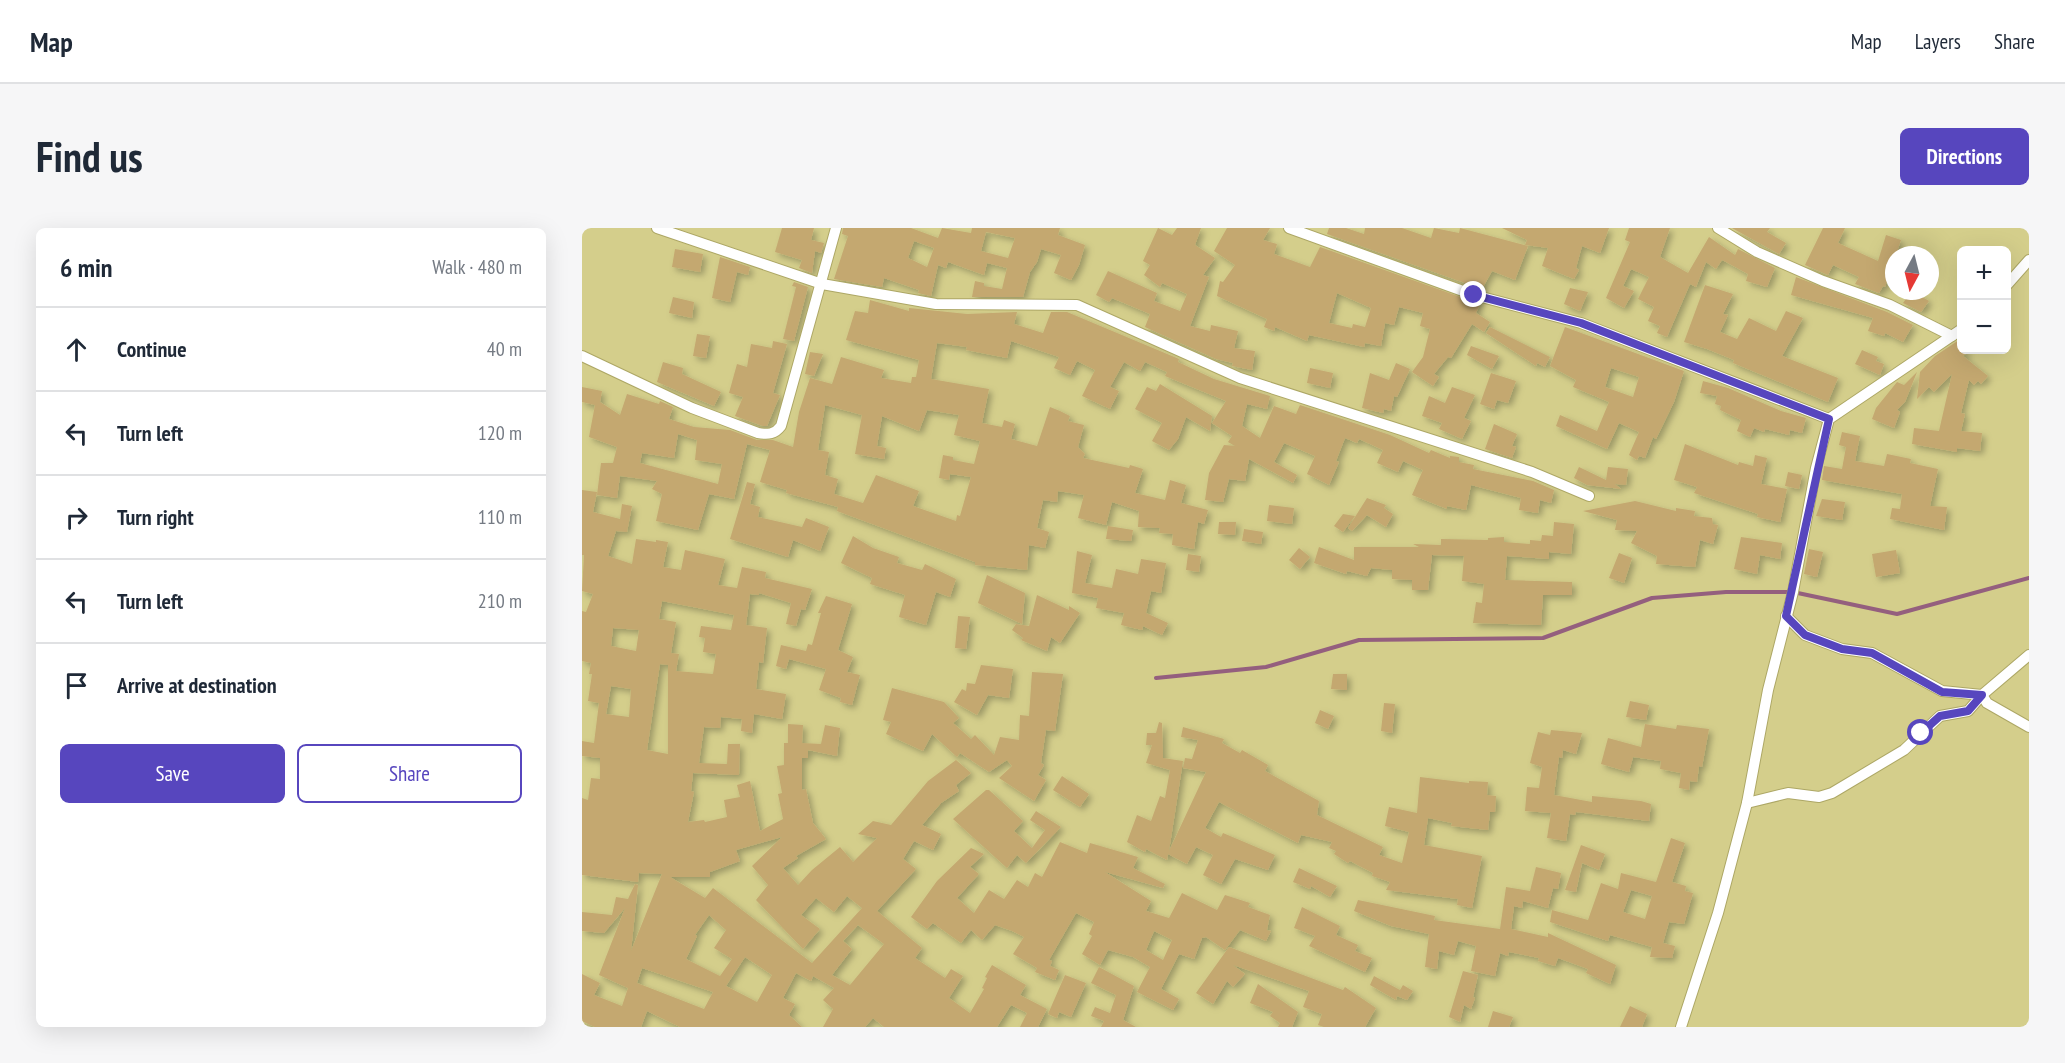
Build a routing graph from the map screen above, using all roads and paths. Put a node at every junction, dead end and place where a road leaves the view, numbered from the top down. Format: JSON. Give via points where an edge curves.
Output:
{"nodes":[{"id":1,"x":657,"y":228,"type":"edge"},
{"id":2,"x":836,"y":228,"type":"edge"},
{"id":3,"x":1289,"y":228,"type":"edge"},
{"id":4,"x":1718,"y":228,"type":"edge"},
{"id":5,"x":2029,"y":260,"type":"edge"},
{"id":6,"x":2011,"y":281,"type":"edge"},
{"id":7,"x":822,"y":284,"type":"junction"},
{"id":8,"x":1957,"y":332,"type":"edge"},
{"id":9,"x":1952,"y":336,"type":"junction"},
{"id":10,"x":582,"y":356,"type":"edge"},
{"id":11,"x":1829,"y":419,"type":"junction"},
{"id":12,"x":1589,"y":495,"type":"dead end"},
{"id":13,"x":1786,"y":616,"type":"junction"},
{"id":14,"x":2029,"y":655,"type":"edge"},
{"id":15,"x":1982,"y":695,"type":"junction"},
{"id":16,"x":2029,"y":727,"type":"edge"},
{"id":17,"x":1747,"y":803,"type":"junction"},
{"id":18,"x":1681,"y":1027,"type":"edge"}],
"edges":[{"from":1,"to":7,"type":"street"},
{"from":2,"to":7,"type":"street"},
{"from":3,"to":11,"type":"street","via":[[1474,295],[1581,323]]},
{"from":4,"to":9,"type":"street","via":[[1757,252],[1890,305]]},
{"from":5,"to":6,"type":"street"},
{"from":7,"to":10,"type":"street","via":[[781,426],[767,435],[692,408]]},
{"from":7,"to":12,"type":"street","via":[[936,304],[1077,304],[1240,378],[1532,472]]},
{"from":8,"to":9,"type":"street"},
{"from":9,"to":11,"type":"street"},
{"from":11,"to":13,"type":"street"},
{"from":13,"to":15,"type":"street","via":[[1805,635],[1842,649],[1872,653],[1942,692]]},
{"from":13,"to":17,"type":"street"},
{"from":14,"to":15,"type":"street"},
{"from":15,"to":16,"type":"street","via":[[1987,703]]},
{"from":15,"to":17,"type":"street","via":[[1968,711],[1940,716],[1904,750],[1832,793],[1819,797],[1788,793]]},
{"from":17,"to":18,"type":"street","via":[[1718,913]]}]}
